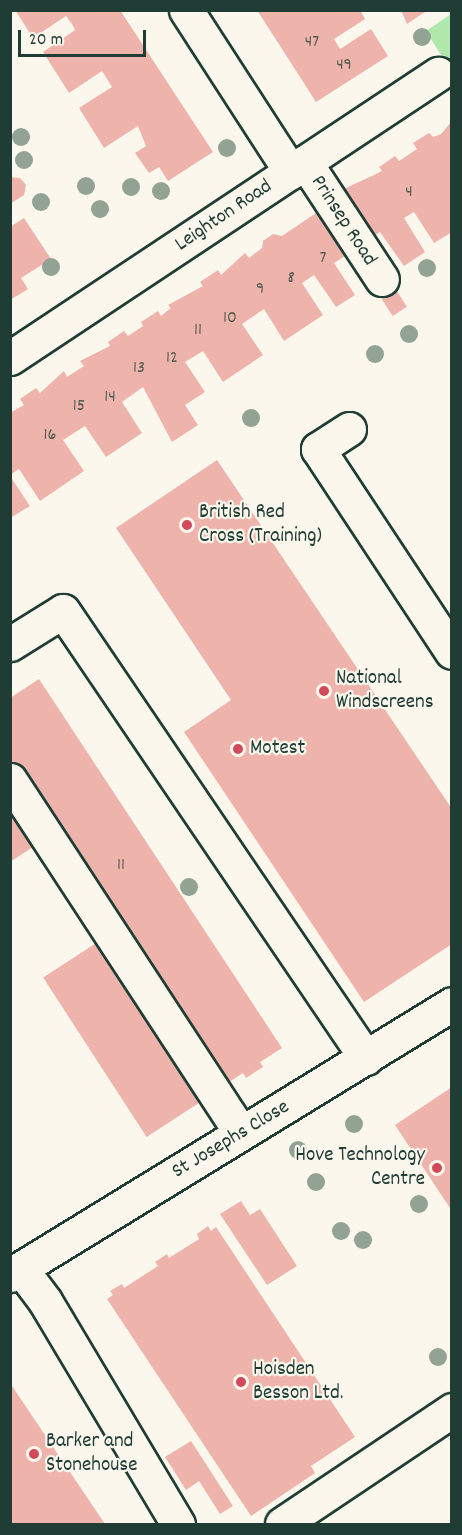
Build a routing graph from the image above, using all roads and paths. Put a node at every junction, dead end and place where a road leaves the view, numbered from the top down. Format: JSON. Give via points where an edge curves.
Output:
{"nodes":[{"id":1,"x":186,"y":10,"type":"edge"},
{"id":2,"x":438,"y":74,"type":"dead end"},
{"id":3,"x":298,"y":167,"type":"junction"},
{"id":4,"x":382,"y":279,"type":"dead end"},
{"id":5,"x":10,"y":358,"type":"edge"},
{"id":6,"x":349,"y":429,"type":"dead end"},
{"id":7,"x":10,"y":644,"type":"edge"},
{"id":8,"x":452,"y":652,"type":"edge"},
{"id":9,"x":10,"y":780,"type":"edge"},
{"id":10,"x":452,"y":1004,"type":"edge"},
{"id":11,"x":366,"y":1058,"type":"junction"},
{"id":12,"x":242,"y":1133,"type":"junction"},
{"id":13,"x":16,"y":1272,"type":"edge"},
{"id":14,"x":452,"y":1410,"type":"edge"},
{"id":15,"x":178,"y":1524,"type":"edge"},
{"id":16,"x":282,"y":1524,"type":"edge"}],
"edges":[{"from":1,"to":3,"type":"street","name":"Prinsep Road"},
{"from":2,"to":3,"type":"street","name":"Leighton Road"},
{"from":3,"to":4,"type":"street","name":"Prinsep Road"},
{"from":3,"to":5,"type":"street","name":"Leighton Road"},
{"from":6,"to":8,"type":"street","via":[[318,449]]},
{"from":7,"to":11,"type":"street","via":[[63,611]]},
{"from":9,"to":12,"type":"street"},
{"from":10,"to":11,"type":"street","name":"St Josephs Close"},
{"from":11,"to":12,"type":"street","name":"St Josephs Close"},
{"from":12,"to":13,"type":"street","name":"St Josephs Close"},
{"from":13,"to":15,"type":"street","via":[[45,1301]]},
{"from":14,"to":16,"type":"street"}]}
